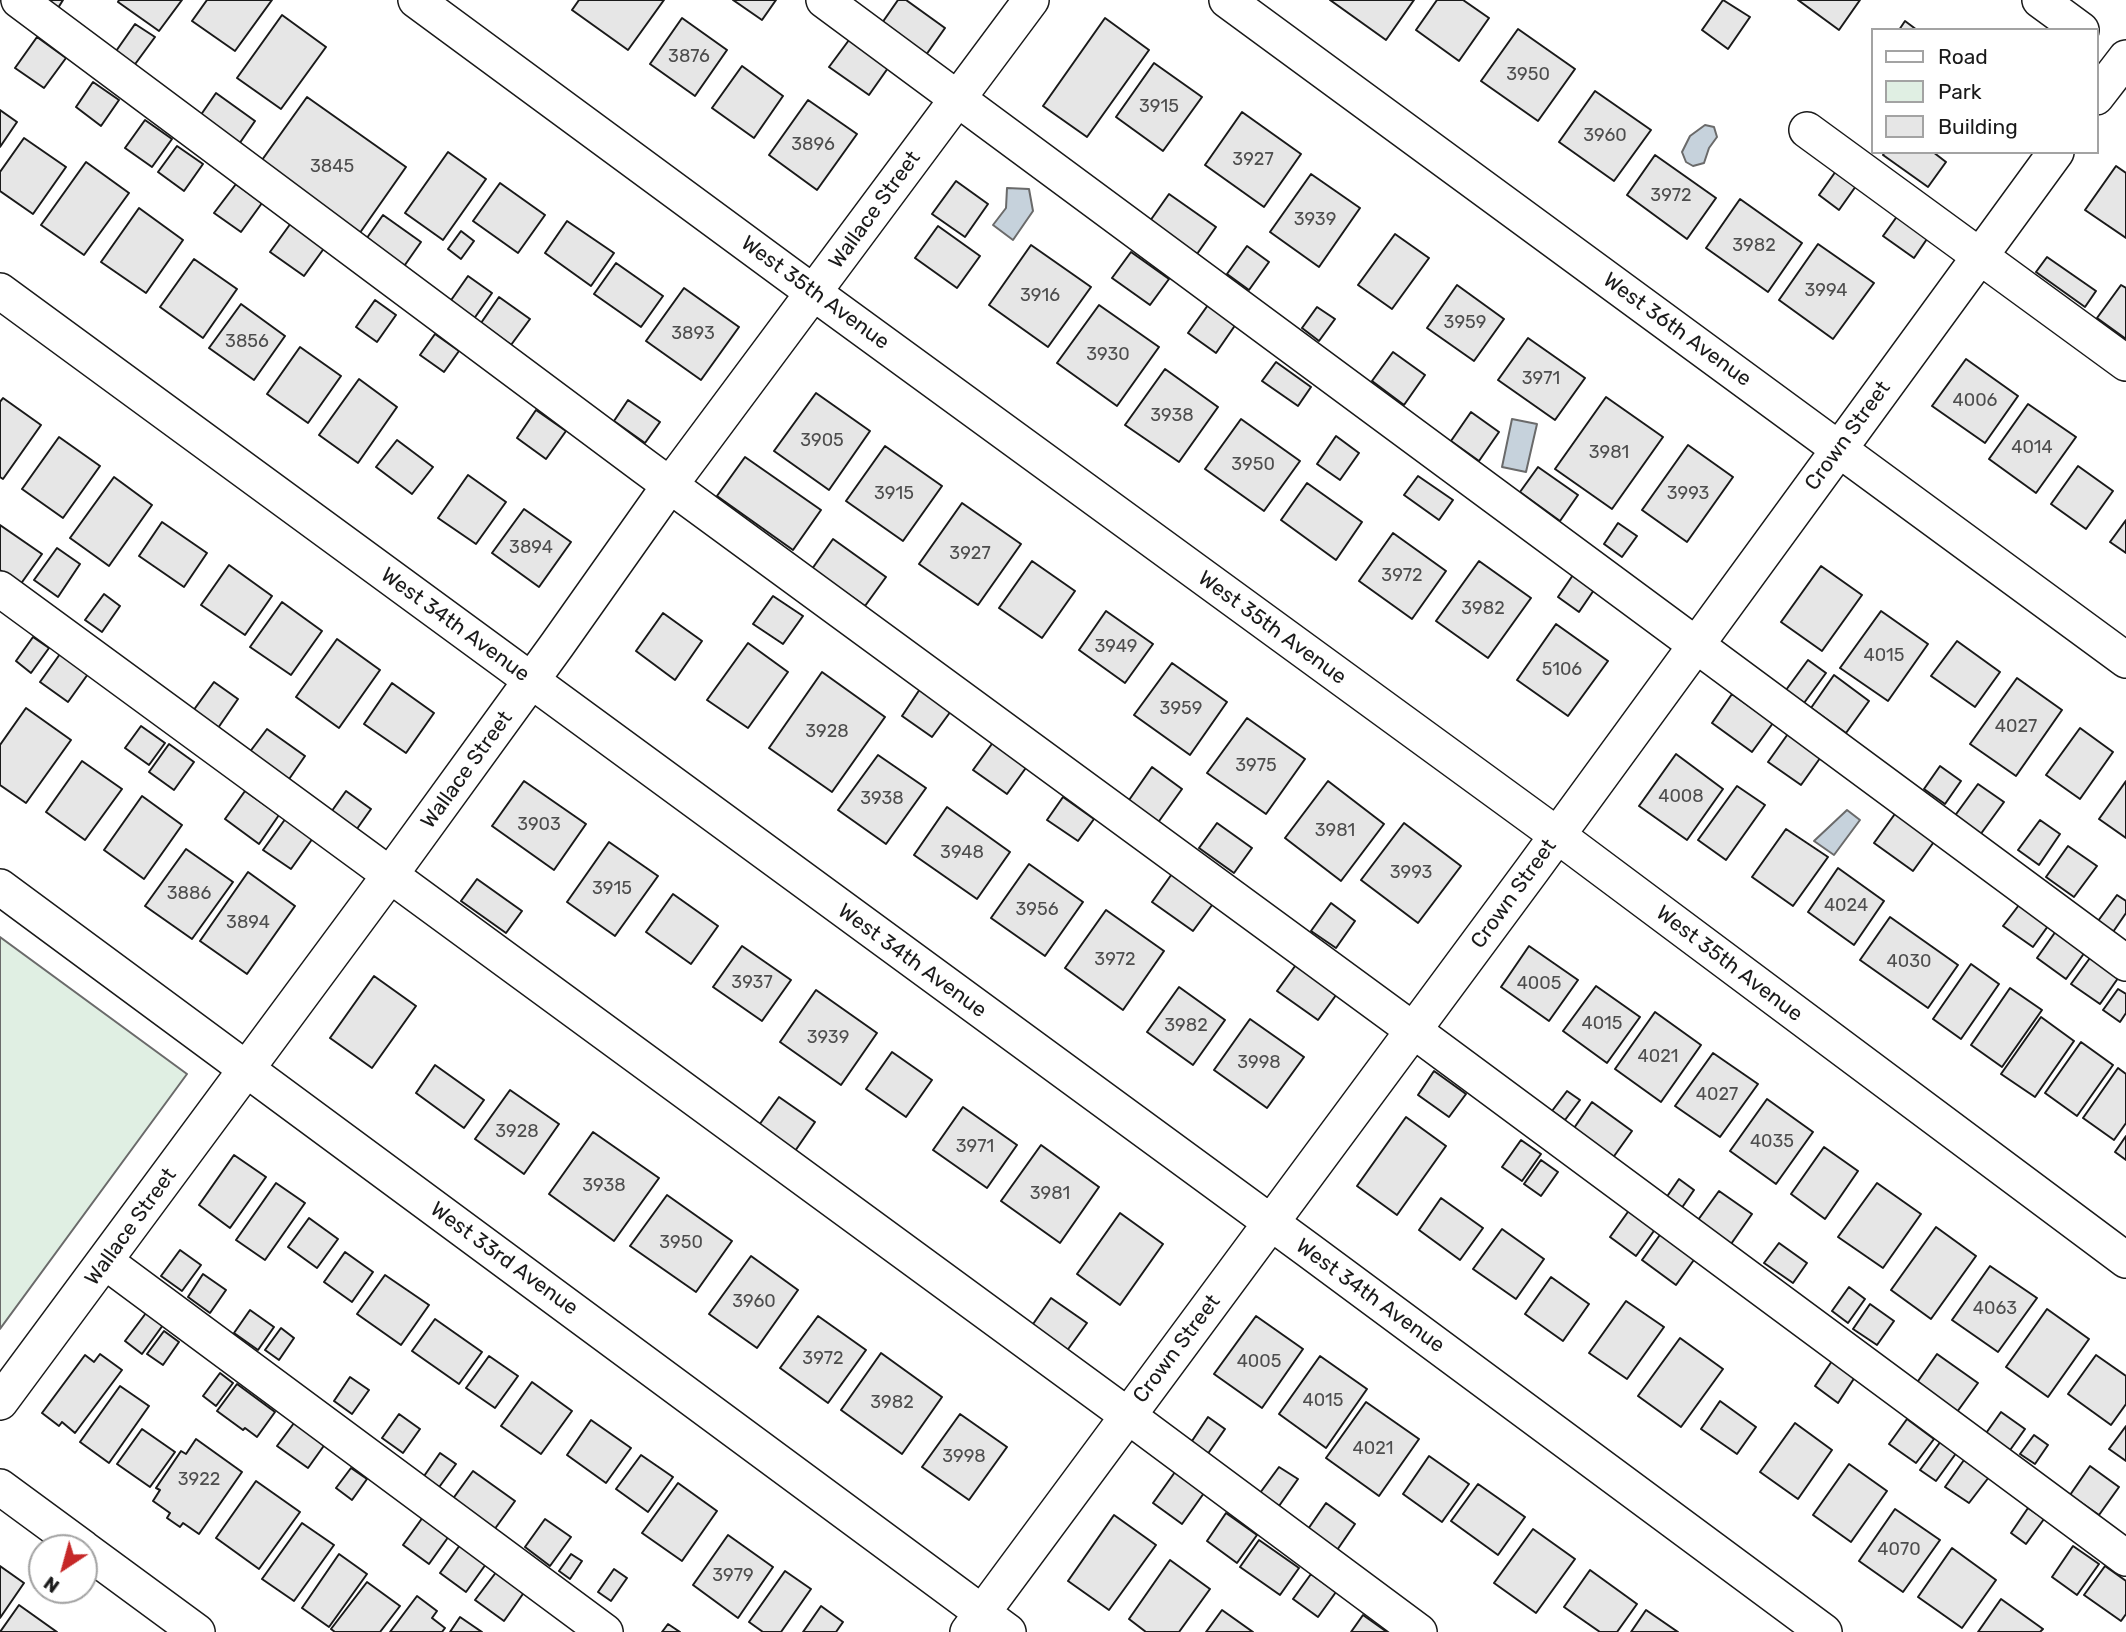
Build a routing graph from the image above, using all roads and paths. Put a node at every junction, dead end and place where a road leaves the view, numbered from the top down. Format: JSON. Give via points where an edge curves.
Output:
{"nodes":[{"id":1,"x":19,"y":0,"type":"edge"},
{"id":2,"x":416,"y":0,"type":"edge"},
{"id":3,"x":824,"y":0,"type":"edge"},
{"id":4,"x":1031,"y":0,"type":"edge"},
{"id":5,"x":1227,"y":0,"type":"edge"},
{"id":6,"x":2040,"y":0,"type":"edge"},
{"id":7,"x":2078,"y":28,"type":"edge"},
{"id":8,"x":2118,"y":56,"type":"edge"},
{"id":9,"x":2098,"y":93,"type":"edge"},
{"id":10,"x":958,"y":98,"type":"junction"},
{"id":11,"x":1807,"y":130,"type":"dead end"},
{"id":12,"x":2055,"y":154,"type":"edge"},
{"id":13,"x":1981,"y":256,"type":"junction"},
{"id":14,"x":0,"y":290,"type":"edge"},
{"id":15,"x":813,"y":293,"type":"junction"},
{"id":16,"x":2126,"y":363,"type":"edge"},
{"id":17,"x":1839,"y":449,"type":"junction"},
{"id":18,"x":670,"y":485,"type":"junction"},
{"id":19,"x":0,"y":589,"type":"edge"},
{"id":20,"x":1697,"y":644,"type":"junction"},
{"id":21,"x":2126,"y":660,"type":"edge"},
{"id":22,"x":531,"y":681,"type":"junction"},
{"id":23,"x":1557,"y":835,"type":"junction"},
{"id":24,"x":390,"y":875,"type":"junction"},
{"id":25,"x":0,"y":887,"type":"edge"},
{"id":26,"x":2126,"y":963,"type":"edge"},
{"id":27,"x":1413,"y":1030,"type":"junction"},
{"id":28,"x":246,"y":1068,"type":"junction"},
{"id":29,"x":1271,"y":1223,"type":"junction"},
{"id":30,"x":2126,"y":1260,"type":"edge"},
{"id":31,"x":106,"y":1262,"type":"junction"},
{"id":32,"x":0,"y":1402,"type":"edge"},
{"id":33,"x":1127,"y":1415,"type":"junction"},
{"id":34,"x":0,"y":1487,"type":"edge"},
{"id":35,"x":64,"y":1534,"type":"edge"},
{"id":36,"x":2126,"y":1558,"type":"edge"},
{"id":37,"x":98,"y":1559,"type":"edge"},
{"id":38,"x":986,"y":1626,"type":"edge"},
{"id":39,"x":197,"y":1632,"type":"edge"},
{"id":40,"x":606,"y":1632,"type":"edge"},
{"id":41,"x":1419,"y":1632,"type":"edge"},
{"id":42,"x":1824,"y":1632,"type":"edge"}],
"edges":[{"from":1,"to":18,"type":"street"},
{"from":2,"to":15,"type":"street","name":"West 35th Avenue"},
{"from":3,"to":10,"type":"street"},
{"from":4,"to":10,"type":"street","name":"Wallace Street"},
{"from":5,"to":17,"type":"street","name":"West 36th Avenue"},
{"from":6,"to":7,"type":"street"},
{"from":8,"to":9,"type":"street"},
{"from":10,"to":15,"type":"street","name":"Wallace Street"},
{"from":10,"to":20,"type":"street"},
{"from":11,"to":13,"type":"street"},
{"from":12,"to":13,"type":"street","name":"Crown Street"},
{"from":13,"to":16,"type":"street"},
{"from":13,"to":17,"type":"street","name":"Crown Street"},
{"from":14,"to":22,"type":"street","name":"West 34th Avenue"},
{"from":15,"to":18,"type":"street","name":"Wallace Street"},
{"from":15,"to":23,"type":"street","name":"West 35th Avenue"},
{"from":17,"to":20,"type":"street","name":"Crown Street"},
{"from":17,"to":21,"type":"street","name":"West 36th Avenue"},
{"from":18,"to":22,"type":"street","name":"Wallace Street"},
{"from":18,"to":27,"type":"street"},
{"from":19,"to":24,"type":"street"},
{"from":20,"to":23,"type":"street","name":"Crown Street"},
{"from":20,"to":26,"type":"street"},
{"from":22,"to":24,"type":"street","name":"Wallace Street"},
{"from":22,"to":29,"type":"street","name":"West 34th Avenue"},
{"from":23,"to":27,"type":"street","name":"Crown Street"},
{"from":23,"to":30,"type":"street","name":"West 35th Avenue"},
{"from":24,"to":28,"type":"street","name":"Wallace Street"},
{"from":24,"to":33,"type":"street"},
{"from":25,"to":28,"type":"street","name":"West 33rd Avenue"},
{"from":27,"to":29,"type":"street","name":"Crown Street"},
{"from":27,"to":36,"type":"street"},
{"from":28,"to":31,"type":"street","name":"Wallace Street"},
{"from":28,"to":38,"type":"street","name":"West 33rd Avenue"},
{"from":29,"to":33,"type":"street","name":"Crown Street"},
{"from":29,"to":42,"type":"street","name":"West 34th Avenue"},
{"from":31,"to":32,"type":"street","name":"Wallace Street"},
{"from":31,"to":40,"type":"street"},
{"from":33,"to":38,"type":"street","name":"Crown Street"},
{"from":33,"to":41,"type":"street"},
{"from":34,"to":35,"type":"street"},
{"from":37,"to":39,"type":"street"}]}
